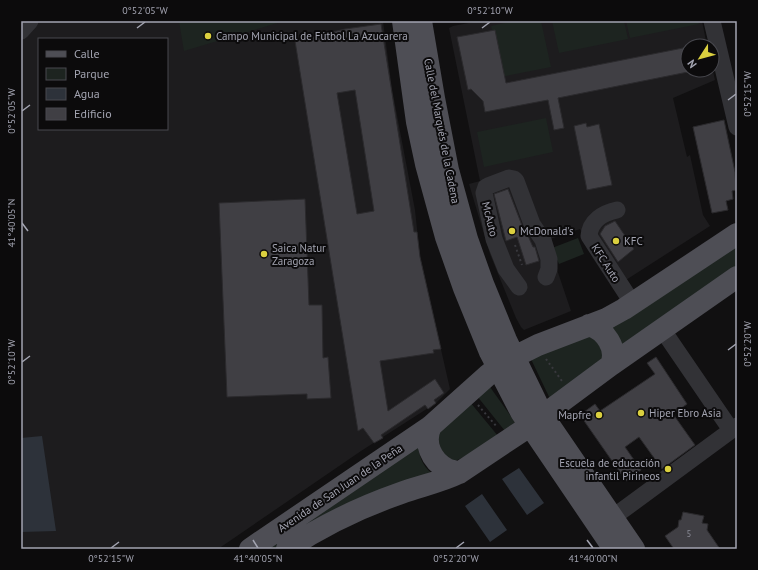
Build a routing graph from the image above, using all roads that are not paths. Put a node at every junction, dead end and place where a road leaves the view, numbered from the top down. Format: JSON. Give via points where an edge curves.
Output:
{"nodes":[{"id":1,"x":30,"y":21,"type":"edge"},
{"id":2,"x":404,"y":21,"type":"edge"},
{"id":3,"x":421,"y":21,"type":"edge"},
{"id":4,"x":712,"y":21,"type":"edge"},
{"id":5,"x":21,"y":31,"type":"edge"},
{"id":6,"x":737,"y":127,"type":"edge"},
{"id":7,"x":616,"y":210,"type":"dead end"},
{"id":8,"x":737,"y":234,"type":"edge"},
{"id":9,"x":546,"y":277,"type":"dead end"},
{"id":10,"x":737,"y":277,"type":"edge"},
{"id":11,"x":519,"y":287,"type":"dead end"},
{"id":12,"x":633,"y":304,"type":"junction"},
{"id":13,"x":590,"y":325,"type":"junction"},
{"id":14,"x":662,"y":329,"type":"junction"},
{"id":15,"x":506,"y":362,"type":"junction"},
{"id":16,"x":611,"y":365,"type":"junction"},
{"id":17,"x":536,"y":421,"type":"junction"},
{"id":18,"x":431,"y":426,"type":"junction"},
{"id":19,"x":734,"y":428,"type":"edge"},
{"id":20,"x":459,"y":472,"type":"junction"},
{"id":21,"x":612,"y":518,"type":"junction"},
{"id":22,"x":250,"y":549,"type":"edge"},
{"id":23,"x":287,"y":549,"type":"edge"},
{"id":24,"x":614,"y":549,"type":"edge"},
{"id":25,"x":634,"y":549,"type":"edge"}],
"edges":[{"from":1,"to":5,"type":"street"},
{"from":2,"to":15,"type":"main road","name":"Calle del Marqués de la Cadena","via":[[418,122],[437,206],[464,288]]},
{"from":3,"to":15,"type":"main road","name":"Calle del Marqués de la Cadena","via":[[455,198]]},
{"from":4,"to":6,"type":"street"},
{"from":7,"to":12,"type":"street","name":"KFC Auto","via":[[593,223],[589,236]]},
{"from":8,"to":12,"type":"main road","name":"Avenida de San Juan de la Peña"},
{"from":9,"to":11,"type":"street","name":"McAuto","via":[[550,259],[543,240],[532,224],[516,181],[509,178],[486,187],[484,193],[494,239],[507,271]]},
{"from":10,"to":14,"type":"main road","name":"Avenida de San Juan de la Peña"},
{"from":12,"to":13,"type":"main road","name":"Avenida de San Juan de la Peña"},
{"from":13,"to":15,"type":"main road","name":"Avenida de San Juan de la Peña","via":[[538,345]]},
{"from":13,"to":16,"type":"main road","via":[[600,330],[610,343],[613,356]]},
{"from":14,"to":16,"type":"main road","name":"Avenida de San Juan de la Peña"},
{"from":14,"to":19,"type":"street"},
{"from":15,"to":17,"type":"main road","name":"Calle del Marqués de la Cadena","via":[[515,401]]},
{"from":15,"to":18,"type":"main road","name":"Avenida de San Juan de la Peña"},
{"from":16,"to":17,"type":"main road","name":"Avenida de San Juan de la Peña"},
{"from":17,"to":20,"type":"main road","name":"Avenida de San Juan de la Peña"},
{"from":17,"to":21,"type":"main road"},
{"from":17,"to":24,"type":"main road"},
{"from":18,"to":20,"type":"main road","via":[[427,439],[432,454],[443,466]]},
{"from":18,"to":22,"type":"main road","name":"Avenida de San Juan de la Peña"},
{"from":19,"to":21,"type":"street"},
{"from":20,"to":23,"type":"main road","name":"Avenida de San Juan de la Peña","via":[[357,510],[331,522]]},
{"from":21,"to":25,"type":"main road"}]}
